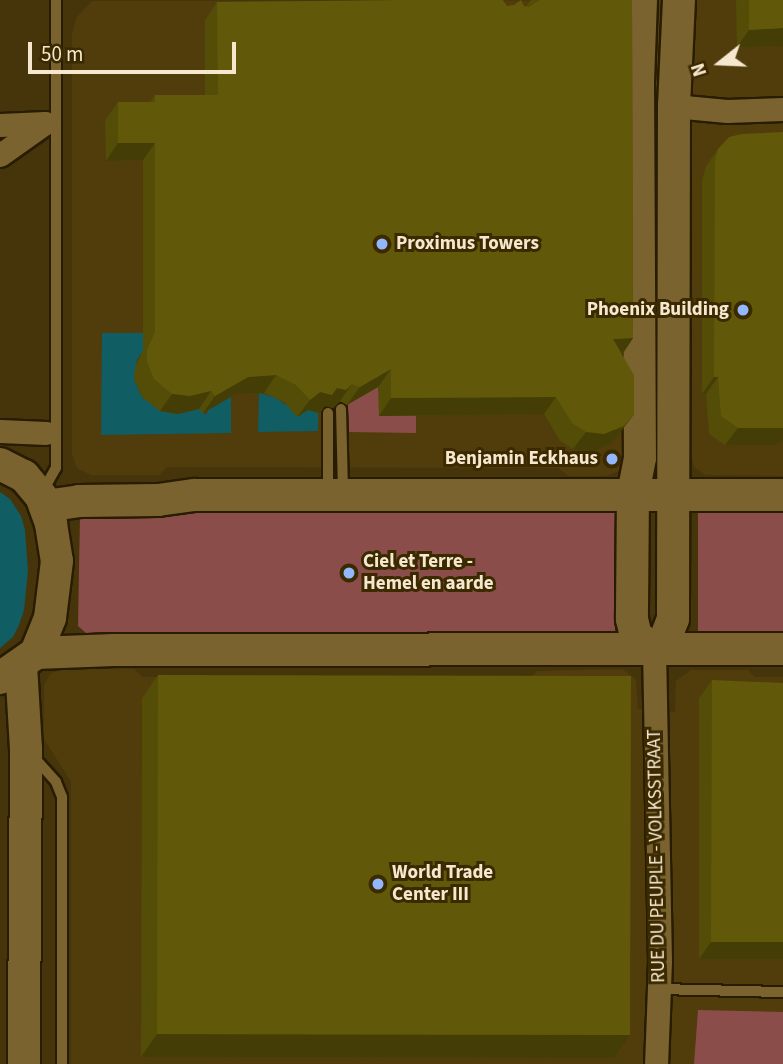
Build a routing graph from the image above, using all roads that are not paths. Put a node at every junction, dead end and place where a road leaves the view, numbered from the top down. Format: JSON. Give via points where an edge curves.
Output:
{"nodes":[{"id":1,"x":56,"y":0,"type":"edge"},
{"id":2,"x":641,"y":0,"type":"edge"},
{"id":3,"x":679,"y":0,"type":"edge"},
{"id":4,"x":674,"y":106,"type":"junction"},
{"id":5,"x":783,"y":109,"type":"edge"},
{"id":6,"x":0,"y":125,"type":"edge"},
{"id":7,"x":0,"y":155,"type":"edge"},
{"id":8,"x":341,"y":409,"type":"edge"},
{"id":9,"x":328,"y":413,"type":"edge"},
{"id":10,"x":0,"y":431,"type":"edge"},
{"id":11,"x":46,"y":433,"type":"dead end"},
{"id":12,"x":0,"y":464,"type":"edge"},
{"id":13,"x":336,"y":494,"type":"junction"},
{"id":14,"x":633,"y":494,"type":"junction"},
{"id":15,"x":673,"y":495,"type":"junction"},
{"id":16,"x":783,"y":495,"type":"edge"},
{"id":17,"x":43,"y":501,"type":"junction"},
{"id":18,"x":654,"y":649,"type":"junction"},
{"id":19,"x":783,"y":649,"type":"edge"},
{"id":20,"x":19,"y":665,"type":"edge"},
{"id":21,"x":26,"y":749,"type":"junction"},
{"id":22,"x":659,"y":989,"type":"junction"},
{"id":23,"x":783,"y":992,"type":"edge"},
{"id":24,"x":24,"y":1064,"type":"edge"},
{"id":25,"x":62,"y":1064,"type":"edge"},
{"id":26,"x":656,"y":1064,"type":"edge"}],
"edges":[{"from":1,"to":17,"type":"lane","via":[[56,468]]},
{"from":2,"to":14,"type":"street","via":[[640,458]]},
{"from":3,"to":4,"type":"street"},
{"from":4,"to":5,"type":"street"},
{"from":4,"to":15,"type":"street"},
{"from":6,"to":7,"type":"street","via":[[45,122]]},
{"from":8,"to":13,"type":"lane"},
{"from":9,"to":13,"type":"lane"},
{"from":10,"to":11,"type":"street"},
{"from":12,"to":17,"type":"street","via":[[24,476]]},
{"from":13,"to":14,"type":"street"},
{"from":13,"to":17,"type":"street"},
{"from":14,"to":15,"type":"street"},
{"from":14,"to":18,"type":"street","via":[[632,619],[636,636]]},
{"from":15,"to":16,"type":"street"},
{"from":15,"to":18,"type":"street","via":[[673,619],[666,637]]},
{"from":17,"to":20,"type":"street","via":[[55,543],[56,580],[50,618]]},
{"from":18,"to":19,"type":"street"},
{"from":18,"to":20,"type":"street","via":[[114,650]]},
{"from":18,"to":22,"type":"street","name":"RUE DU PEUPLE - VOLKSSTRAAT"},
{"from":20,"to":21,"type":"street"},
{"from":21,"to":24,"type":"street"},
{"from":21,"to":25,"type":"lane","via":[[56,782],[62,797]]},
{"from":22,"to":23,"type":"lane"},
{"from":22,"to":26,"type":"street","name":"RUE DU PEUPLE - VOLKSSTRAAT"}]}
